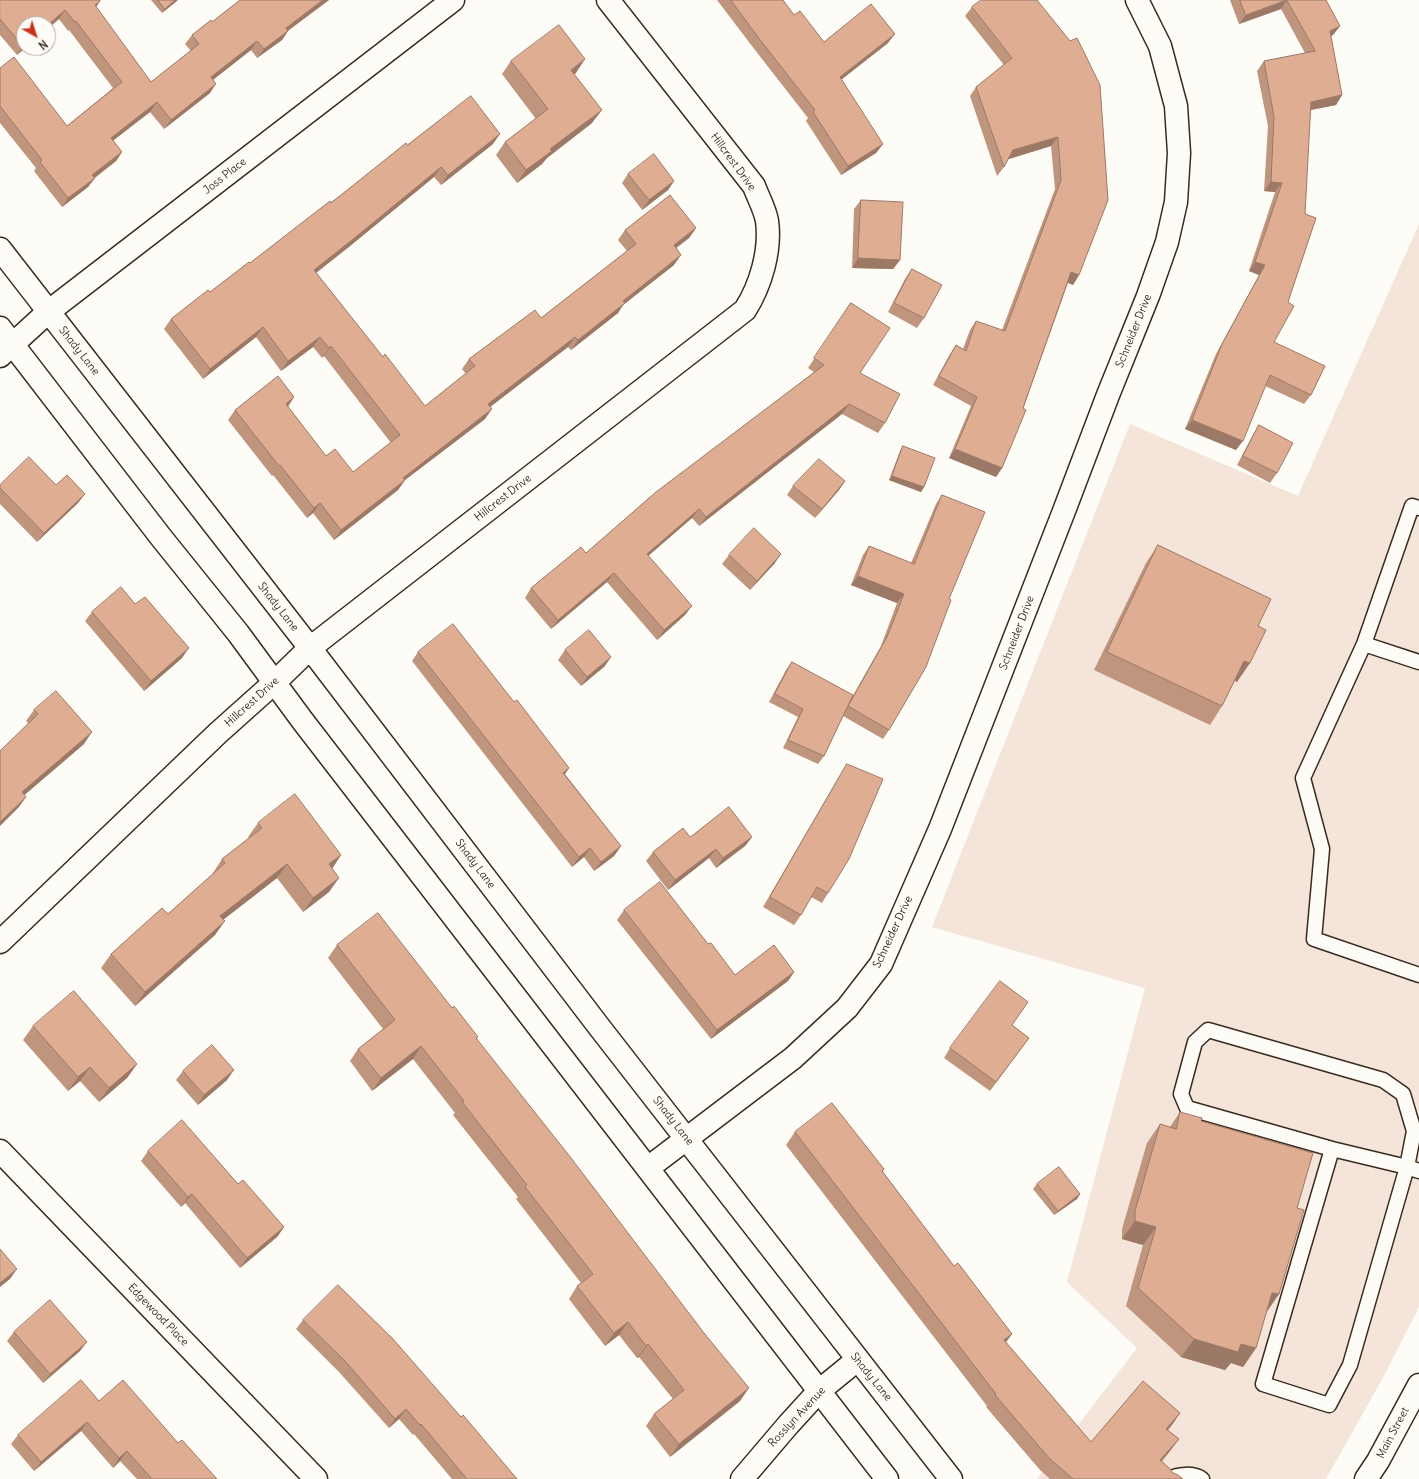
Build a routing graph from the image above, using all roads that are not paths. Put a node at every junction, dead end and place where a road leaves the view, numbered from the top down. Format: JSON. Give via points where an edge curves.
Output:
{"nodes":[{"id":1,"x":453,"y":0,"type":"edge"},
{"id":2,"x":608,"y":0,"type":"edge"},
{"id":3,"x":1138,"y":0,"type":"edge"},
{"id":4,"x":0,"y":249,"type":"edge"},
{"id":5,"x":48,"y":312,"type":"junction"},
{"id":6,"x":4,"y":343,"type":"edge"},
{"id":7,"x":1419,"y":508,"type":"edge"},
{"id":8,"x":1364,"y":644,"type":"junction"},
{"id":9,"x":310,"y":648,"type":"junction"},
{"id":10,"x":1419,"y":662,"type":"edge"},
{"id":11,"x":275,"y":682,"type":"junction"},
{"id":12,"x":0,"y":942,"type":"edge"},
{"id":13,"x":1419,"y":976,"type":"edge"},
{"id":14,"x":687,"y":1138,"type":"junction"},
{"id":15,"x":1332,"y":1149,"type":"junction"},
{"id":16,"x":0,"y":1151,"type":"edge"},
{"id":17,"x":648,"y":1168,"type":"junction"},
{"id":18,"x":1413,"y":1169,"type":"edge"},
{"id":19,"x":857,"y":1360,"type":"junction"},
{"id":20,"x":1419,"y":1385,"type":"edge"},
{"id":21,"x":819,"y":1391,"type":"junction"},
{"id":22,"x":316,"y":1479,"type":"edge"},
{"id":23,"x":742,"y":1479,"type":"edge"},
{"id":24,"x":887,"y":1479,"type":"edge"},
{"id":25,"x":951,"y":1479,"type":"edge"},
{"id":26,"x":1169,"y":1479,"type":"edge"},
{"id":27,"x":1202,"y":1479,"type":"edge"},
{"id":28,"x":1366,"y":1479,"type":"edge"}],
"edges":[{"from":1,"to":5,"type":"street","name":"Joss Place"},
{"from":2,"to":9,"type":"street","name":"Hillcrest Drive","via":[[754,186],[767,220],[767,243],[762,271],[751,300],[745,310]]},
{"from":3,"to":14,"type":"street","name":"Schneider Drive","via":[[1160,46],[1176,106],[1179,153],[1176,202],[1167,242],[940,829],[881,964],[848,1008],[792,1058]]},
{"from":4,"to":5,"type":"street","name":"Shady Lane"},
{"from":5,"to":6,"type":"street","name":"Joss Place"},
{"from":5,"to":9,"type":"street","name":"Shady Lane"},
{"from":6,"to":11,"type":"street"},
{"from":7,"to":8,"type":"lane","via":[[1412,506]]},
{"from":8,"to":10,"type":"lane"},
{"from":8,"to":13,"type":"lane","via":[[1303,778],[1322,849],[1314,939]]},
{"from":9,"to":11,"type":"street","name":"Hillcrest Drive"},
{"from":9,"to":14,"type":"street","name":"Shady Lane"},
{"from":11,"to":12,"type":"street","name":"Hillcrest Drive","via":[[218,733]]},
{"from":11,"to":17,"type":"street"},
{"from":14,"to":17,"type":"street","name":"Schneider Drive"},
{"from":14,"to":19,"type":"street","name":"Shady Lane"},
{"from":15,"to":18,"type":"lane"},
{"from":15,"to":18,"type":"lane","via":[[1187,1108],[1181,1094],[1195,1042],[1208,1030],[1383,1080],[1403,1094],[1414,1132]]},
{"from":15,"to":18,"type":"lane","via":[[1263,1384],[1329,1406],[1350,1365]]},
{"from":16,"to":22,"type":"street","name":"Edgewood Place"},
{"from":17,"to":21,"type":"street"},
{"from":19,"to":21,"type":"street","name":"Rosslyn Avenue"},
{"from":19,"to":25,"type":"street","name":"Shady Lane"},
{"from":20,"to":28,"type":"street","name":"Main Street"},
{"from":21,"to":23,"type":"street","name":"Rosslyn Avenue"},
{"from":21,"to":24,"type":"street"},
{"from":26,"to":27,"type":"lane","via":[[1186,1475]]}]}
